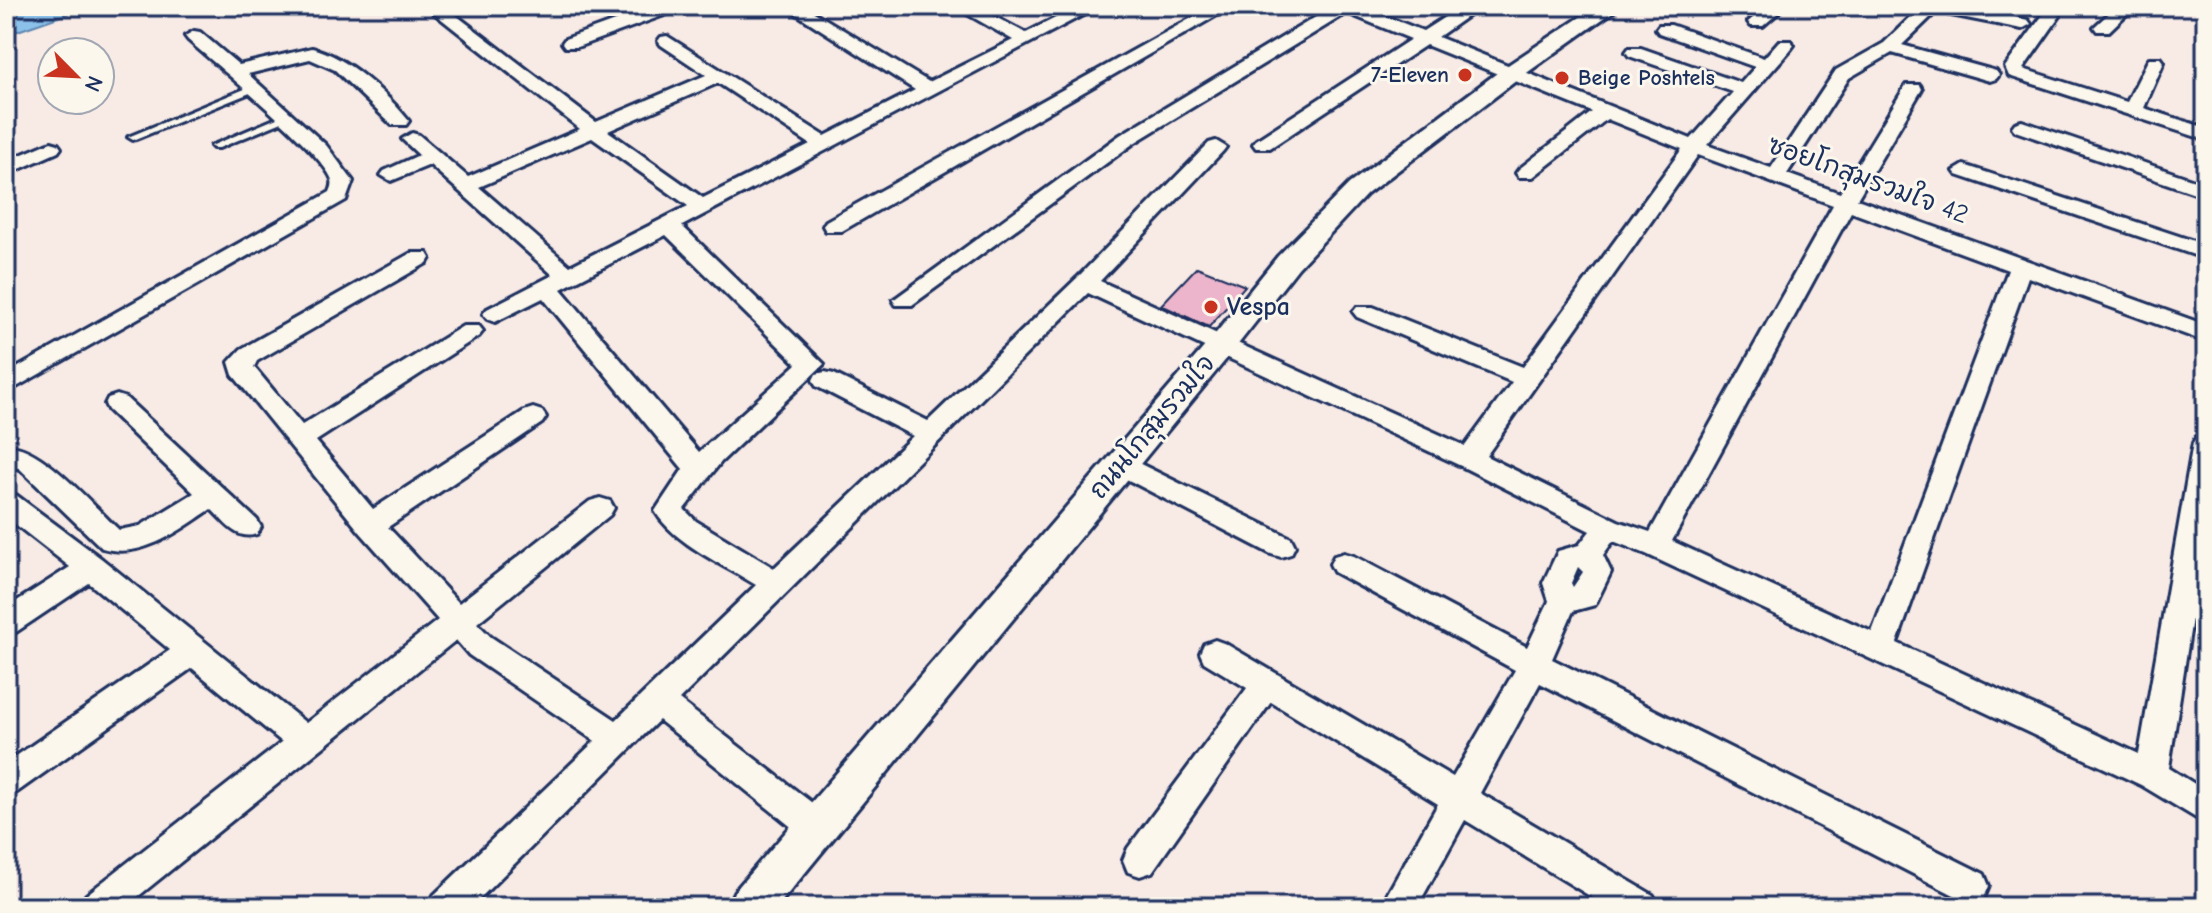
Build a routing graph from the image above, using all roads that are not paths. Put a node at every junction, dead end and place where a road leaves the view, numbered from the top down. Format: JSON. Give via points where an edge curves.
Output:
{"nodes":[{"id":1,"x":433,"y":6,"type":"edge"},
{"id":2,"x":672,"y":6,"type":"edge"},
{"id":3,"x":792,"y":6,"type":"edge"},
{"id":4,"x":961,"y":6,"type":"edge"},
{"id":5,"x":1092,"y":6,"type":"edge"},
{"id":6,"x":1225,"y":6,"type":"edge"},
{"id":7,"x":1346,"y":6,"type":"edge"},
{"id":8,"x":1474,"y":6,"type":"edge"},
{"id":9,"x":1611,"y":6,"type":"edge"},
{"id":10,"x":1778,"y":6,"type":"edge"},
{"id":11,"x":1941,"y":6,"type":"edge"},
{"id":12,"x":2127,"y":6,"type":"edge"},
{"id":13,"x":2051,"y":16,"type":"dead end"},
{"id":14,"x":1757,"y":22,"type":"dead end"},
{"id":15,"x":2022,"y":24,"type":"dead end"},
{"id":16,"x":2103,"y":27,"type":"dead end"},
{"id":17,"x":1665,"y":29,"type":"dead end"},
{"id":18,"x":194,"y":36,"type":"dead end"},
{"id":19,"x":1423,"y":37,"type":"junction"},
{"id":20,"x":1024,"y":39,"type":"junction"},
{"id":21,"x":667,"y":41,"type":"dead end"},
{"id":22,"x":571,"y":43,"type":"dead end"},
{"id":23,"x":1785,"y":45,"type":"dead end"},
{"id":24,"x":1890,"y":47,"type":"junction"},
{"id":25,"x":1635,"y":52,"type":"dead end"},
{"id":26,"x":2155,"y":62,"type":"dead end"},
{"id":27,"x":1766,"y":65,"type":"junction"},
{"id":28,"x":233,"y":72,"type":"junction"},
{"id":29,"x":1513,"y":72,"type":"junction"},
{"id":30,"x":720,"y":75,"type":"junction"},
{"id":31,"x":1990,"y":75,"type":"dead end"},
{"id":32,"x":252,"y":89,"type":"junction"},
{"id":33,"x":927,"y":89,"type":"junction"},
{"id":34,"x":1913,"y":89,"type":"dead end"},
{"id":35,"x":1744,"y":90,"type":"junction"},
{"id":36,"x":2133,"y":111,"type":"junction"},
{"id":37,"x":1604,"y":112,"type":"junction"},
{"id":38,"x":284,"y":118,"type":"junction"},
{"id":39,"x":399,"y":121,"type":"dead end"},
{"id":40,"x":2022,"y":127,"type":"dead end"},
{"id":41,"x":594,"y":130,"type":"junction"},
{"id":42,"x":2206,"y":134,"type":"edge"},
{"id":43,"x":133,"y":137,"type":"dead end"},
{"id":44,"x":412,"y":139,"type":"dead end"},
{"id":45,"x":822,"y":143,"type":"junction"},
{"id":46,"x":1263,"y":144,"type":"dead end"},
{"id":47,"x":216,"y":146,"type":"dead end"},
{"id":48,"x":1216,"y":147,"type":"dead end"},
{"id":49,"x":1694,"y":147,"type":"junction"},
{"id":50,"x":51,"y":148,"type":"dead end"},
{"id":51,"x":432,"y":157,"type":"junction"},
{"id":52,"x":7,"y":167,"type":"edge"},
{"id":53,"x":1964,"y":171,"type":"dead end"},
{"id":54,"x":1526,"y":173,"type":"dead end"},
{"id":55,"x":391,"y":175,"type":"dead end"},
{"id":56,"x":1776,"y":176,"type":"junction"},
{"id":57,"x":464,"y":186,"type":"junction"},
{"id":58,"x":2206,"y":191,"type":"edge"},
{"id":59,"x":1846,"y":201,"type":"junction"},
{"id":60,"x":701,"y":206,"type":"junction"},
{"id":61,"x":668,"y":225,"type":"junction"},
{"id":62,"x":834,"y":226,"type":"dead end"},
{"id":63,"x":2206,"y":252,"type":"edge"},
{"id":64,"x":419,"y":258,"type":"dead end"},
{"id":65,"x":2020,"y":267,"type":"junction"},
{"id":66,"x":557,"y":282,"type":"junction"},
{"id":67,"x":1085,"y":283,"type":"junction"},
{"id":68,"x":904,"y":300,"type":"dead end"},
{"id":69,"x":1365,"y":312,"type":"dead end"},
{"id":70,"x":495,"y":314,"type":"dead end"},
{"id":71,"x":471,"y":331,"type":"dead end"},
{"id":72,"x":2206,"y":334,"type":"edge"},
{"id":73,"x":1222,"y":345,"type":"junction"},
{"id":74,"x":1526,"y":378,"type":"junction"},
{"id":75,"x":825,"y":380,"type":"dead end"},
{"id":76,"x":6,"y":385,"type":"edge"},
{"id":77,"x":117,"y":404,"type":"dead end"},
{"id":78,"x":533,"y":417,"type":"dead end"},
{"id":79,"x":929,"y":433,"type":"junction"},
{"id":80,"x":301,"y":438,"type":"junction"},
{"id":81,"x":2206,"y":443,"type":"edge"},
{"id":82,"x":6,"y":457,"type":"edge"},
{"id":83,"x":1470,"y":459,"type":"junction"},
{"id":84,"x":1120,"y":464,"type":"junction"},
{"id":85,"x":699,"y":470,"type":"junction"},
{"id":86,"x":212,"y":495,"type":"junction"},
{"id":87,"x":6,"y":502,"type":"edge"},
{"id":88,"x":600,"y":508,"type":"dead end"},
{"id":89,"x":370,"y":525,"type":"junction"},
{"id":90,"x":247,"y":527,"type":"dead end"},
{"id":91,"x":1608,"y":528,"type":"junction"},
{"id":92,"x":1281,"y":546,"type":"dead end"},
{"id":93,"x":1656,"y":546,"type":"junction"},
{"id":94,"x":1344,"y":564,"type":"dead end"},
{"id":95,"x":92,"y":567,"type":"junction"},
{"id":96,"x":779,"y":585,"type":"junction"},
{"id":97,"x":456,"y":621,"type":"junction"},
{"id":98,"x":6,"y":623,"type":"edge"},
{"id":99,"x":1880,"y":649,"type":"junction"},
{"id":100,"x":191,"y":652,"type":"junction"},
{"id":101,"x":1215,"y":653,"type":"dead end"},
{"id":102,"x":1534,"y":665,"type":"junction"},
{"id":103,"x":1267,"y":684,"type":"junction"},
{"id":104,"x":658,"y":701,"type":"junction"},
{"id":105,"x":618,"y":739,"type":"junction"},
{"id":106,"x":306,"y":742,"type":"junction"},
{"id":107,"x":2152,"y":775,"type":"junction"},
{"id":108,"x":6,"y":781,"type":"edge"},
{"id":109,"x":1460,"y":798,"type":"junction"},
{"id":110,"x":2206,"y":809,"type":"edge"},
{"id":111,"x":817,"y":827,"type":"junction"},
{"id":112,"x":1140,"y":860,"type":"dead end"},
{"id":113,"x":1972,"y":886,"type":"dead end"},
{"id":114,"x":98,"y":907,"type":"edge"},
{"id":115,"x":446,"y":907,"type":"edge"},
{"id":116,"x":749,"y":907,"type":"edge"},
{"id":117,"x":1398,"y":907,"type":"edge"},
{"id":118,"x":1641,"y":907,"type":"edge"}],
"edges":[{"from":1,"to":41,"type":"street"},
{"from":2,"to":22,"type":"street"},
{"from":3,"to":33,"type":"street"},
{"from":4,"to":20,"type":"street"},
{"from":5,"to":20,"type":"street"},
{"from":6,"to":62,"type":"street"},
{"from":7,"to":19,"type":"street","name":"ซอยโกสุมรวมใจ 42"},
{"from":7,"to":68,"type":"street","via":[[1127,139]]},
{"from":8,"to":19,"type":"street"},
{"from":9,"to":29,"type":"street","name":"ถนนโกสุมรวมใจ"},
{"from":10,"to":14,"type":"street"},
{"from":11,"to":15,"type":"street"},
{"from":11,"to":24,"type":"street","via":[[1930,8]]},
{"from":12,"to":16,"type":"street"},
{"from":13,"to":36,"type":"street","via":[[2015,72]]},
{"from":17,"to":27,"type":"street"},
{"from":18,"to":28,"type":"street"},
{"from":19,"to":29,"type":"street","name":"ซอยโกสุมรวมใจ 42"},
{"from":19,"to":46,"type":"street"},
{"from":20,"to":33,"type":"street"},
{"from":21,"to":30,"type":"street"},
{"from":23,"to":27,"type":"street"},
{"from":24,"to":31,"type":"street"},
{"from":24,"to":56,"type":"street","via":[[1842,74]]},
{"from":25,"to":35,"type":"street"},
{"from":26,"to":36,"type":"street"},
{"from":27,"to":35,"type":"street"},
{"from":28,"to":32,"type":"street"},
{"from":28,"to":39,"type":"street","via":[[312,53],[341,66]]},
{"from":29,"to":37,"type":"street","name":"ซอยโกสุมรวมใจ 42"},
{"from":29,"to":73,"type":"street","name":"ถนนโกสุมรวมใจ","via":[[1358,189],[1288,262]]},
{"from":30,"to":41,"type":"street"},
{"from":30,"to":45,"type":"street"},
{"from":32,"to":38,"type":"street"},
{"from":32,"to":43,"type":"lane"},
{"from":33,"to":45,"type":"street"},
{"from":34,"to":59,"type":"street"},
{"from":35,"to":49,"type":"street"},
{"from":36,"to":42,"type":"street"},
{"from":37,"to":49,"type":"street","name":"ซอยโกสุมรวมใจ 42"},
{"from":37,"to":54,"type":"street"},
{"from":38,"to":47,"type":"lane"},
{"from":38,"to":76,"type":"street","via":[[342,177],[339,196]]},
{"from":40,"to":58,"type":"street"},
{"from":41,"to":57,"type":"street"},
{"from":41,"to":60,"type":"street"},
{"from":44,"to":51,"type":"street"},
{"from":45,"to":60,"type":"street"},
{"from":48,"to":67,"type":"street"},
{"from":49,"to":56,"type":"street","name":"ซอยโกสุมรวมใจ 42"},
{"from":49,"to":74,"type":"street"},
{"from":50,"to":52,"type":"street"},
{"from":51,"to":55,"type":"street"},
{"from":51,"to":57,"type":"street"},
{"from":53,"to":63,"type":"street"},
{"from":56,"to":59,"type":"street","name":"ซอยโกสุมรวมใจ 42"},
{"from":57,"to":66,"type":"street"},
{"from":59,"to":65,"type":"street","name":"ซอยโกสุมรวมใจ 42"},
{"from":59,"to":93,"type":"street"},
{"from":60,"to":61,"type":"street"},
{"from":61,"to":66,"type":"street"},
{"from":61,"to":85,"type":"street","via":[[812,364]]},
{"from":64,"to":80,"type":"street","via":[[241,362]]},
{"from":65,"to":72,"type":"street","name":"ซอยโกสุมรวมใจ 42"},
{"from":65,"to":99,"type":"street"},
{"from":66,"to":70,"type":"street"},
{"from":66,"to":85,"type":"street"},
{"from":67,"to":73,"type":"street"},
{"from":67,"to":79,"type":"street"},
{"from":69,"to":74,"type":"street"},
{"from":71,"to":80,"type":"street"},
{"from":73,"to":83,"type":"street"},
{"from":73,"to":84,"type":"street","name":"ถนนโกสุมรวมใจ"},
{"from":74,"to":83,"type":"street"},
{"from":75,"to":79,"type":"street"},
{"from":77,"to":86,"type":"street"},
{"from":78,"to":89,"type":"street"},
{"from":79,"to":96,"type":"street"},
{"from":80,"to":89,"type":"street"},
{"from":81,"to":107,"type":"street"},
{"from":82,"to":86,"type":"street","via":[[28,461],[120,543],[158,529]]},
{"from":83,"to":91,"type":"street"},
{"from":84,"to":92,"type":"street"},
{"from":84,"to":111,"type":"street","name":"ถนนโกสุมรวมใจ"},
{"from":85,"to":96,"type":"street","via":[[669,511],[686,528]]},
{"from":86,"to":90,"type":"street"},
{"from":87,"to":95,"type":"street"},
{"from":88,"to":97,"type":"street"},
{"from":89,"to":97,"type":"street"},
{"from":91,"to":93,"type":"street"},
{"from":91,"to":102,"type":"street","via":[[1588,554],[1597,572],[1585,597],[1563,601]]},
{"from":93,"to":99,"type":"street"},
{"from":94,"to":102,"type":"street"},
{"from":95,"to":98,"type":"street"},
{"from":95,"to":100,"type":"street"},
{"from":96,"to":104,"type":"street"},
{"from":97,"to":105,"type":"street","via":[[480,646]]},
{"from":97,"to":106,"type":"street"},
{"from":99,"to":107,"type":"street"},
{"from":100,"to":106,"type":"street"},
{"from":100,"to":108,"type":"street"},
{"from":101,"to":103,"type":"street"},
{"from":102,"to":109,"type":"street"},
{"from":102,"to":113,"type":"street"},
{"from":103,"to":109,"type":"street"},
{"from":103,"to":112,"type":"street"},
{"from":104,"to":105,"type":"street"},
{"from":104,"to":111,"type":"street"},
{"from":105,"to":115,"type":"street"},
{"from":106,"to":114,"type":"street"},
{"from":107,"to":110,"type":"street"},
{"from":109,"to":117,"type":"street"},
{"from":109,"to":118,"type":"street"},
{"from":111,"to":116,"type":"street","name":"ถนนโกสุมรวมใจ"}]}
